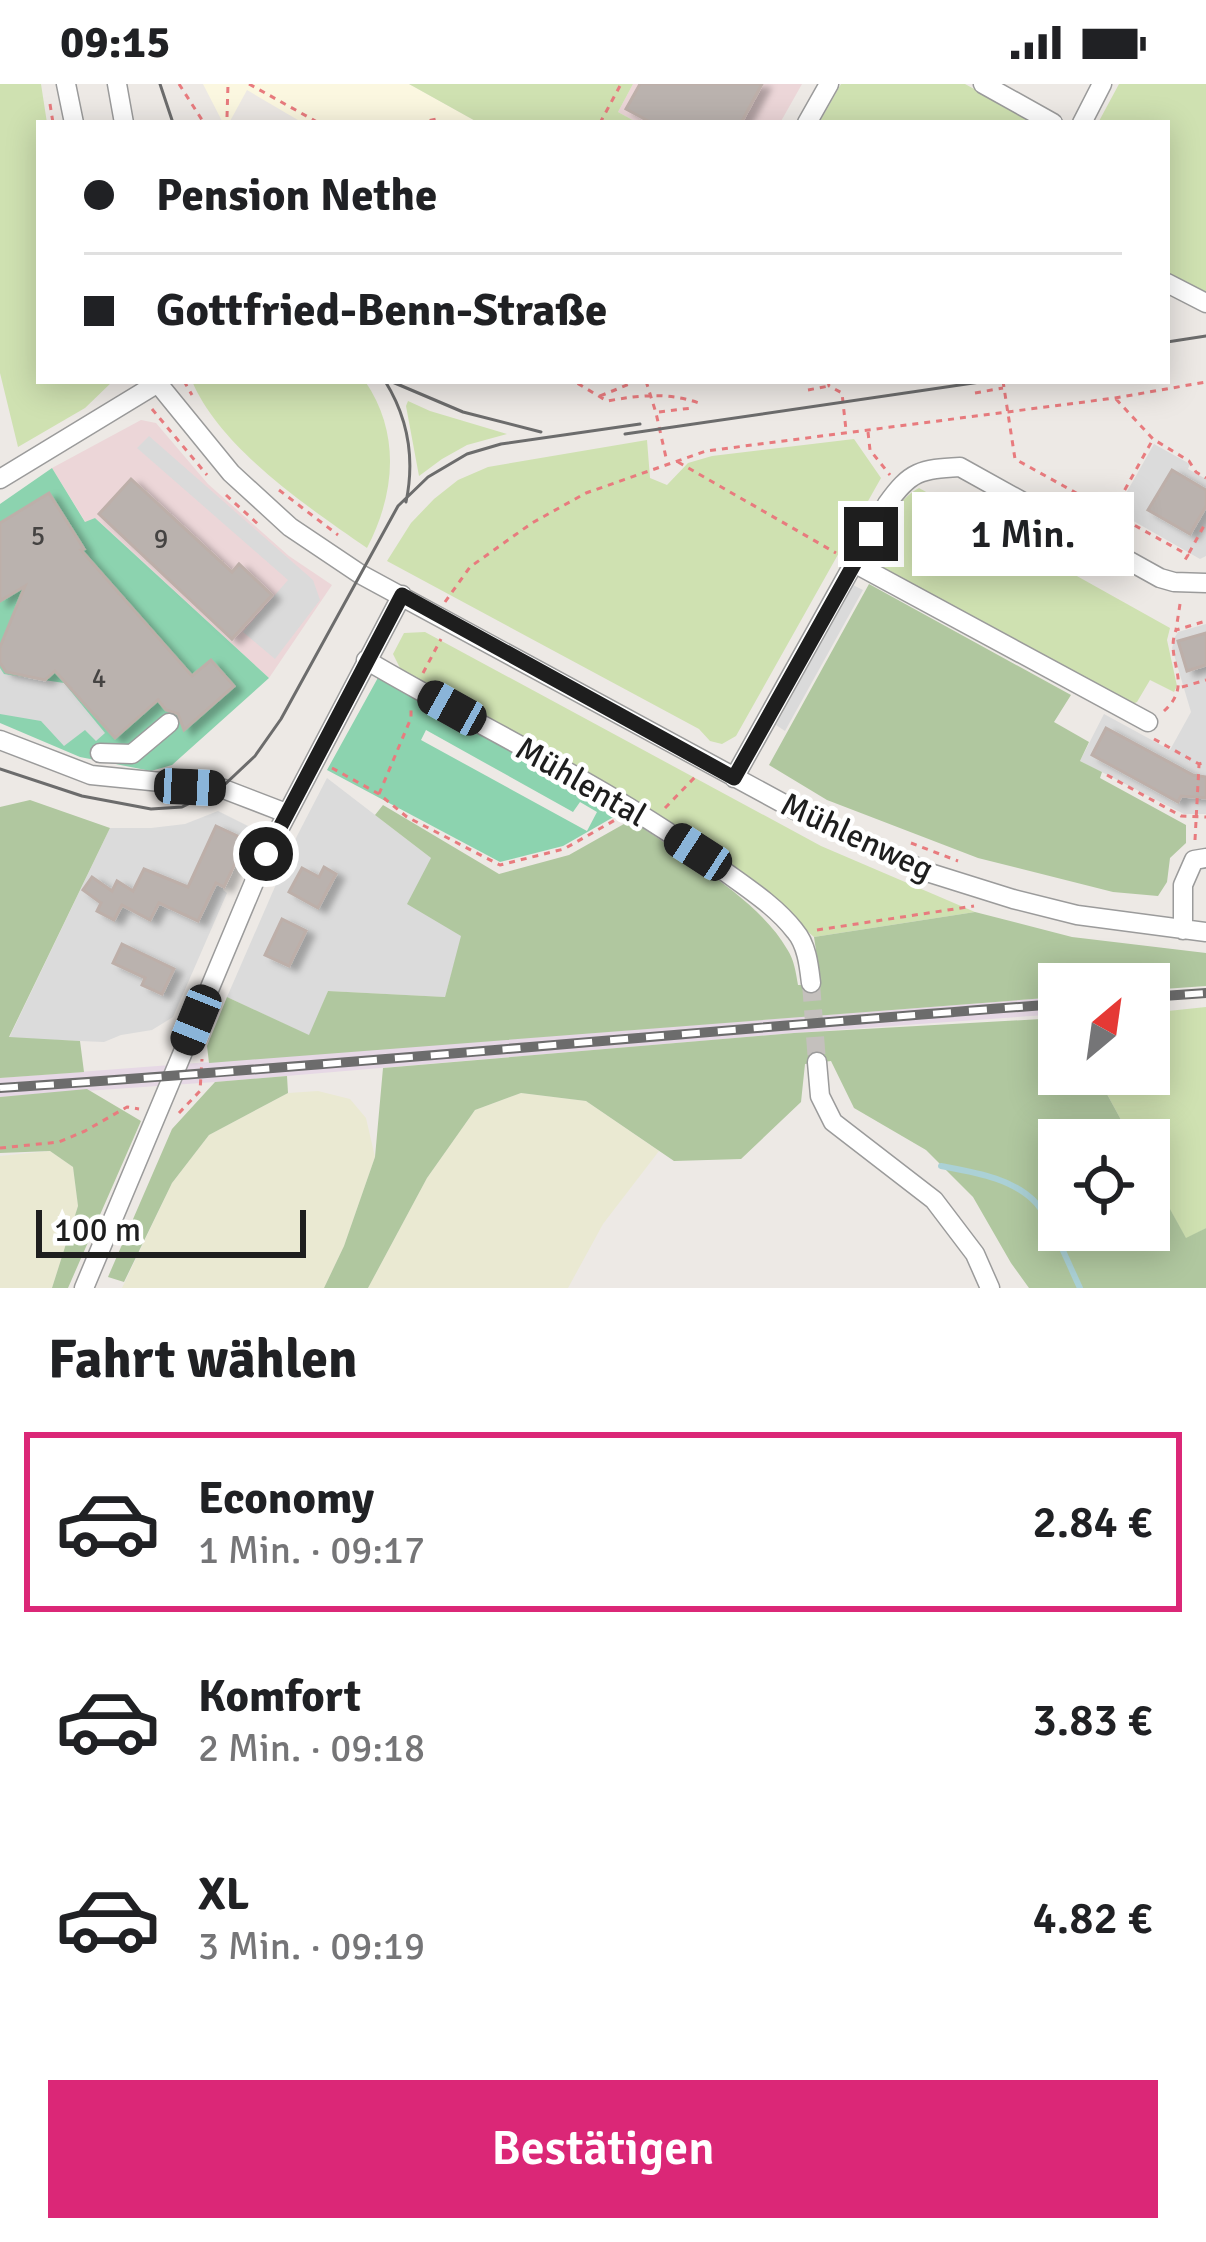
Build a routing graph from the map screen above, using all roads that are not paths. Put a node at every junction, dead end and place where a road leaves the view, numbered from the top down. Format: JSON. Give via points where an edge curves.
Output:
{"nodes":[{"id":1,"x":66,"y":84,"type":"edge"},
{"id":2,"x":117,"y":84,"type":"edge"},
{"id":3,"x":830,"y":84,"type":"edge"},
{"id":4,"x":983,"y":84,"type":"edge"},
{"id":5,"x":1102,"y":84,"type":"edge"},
{"id":6,"x":73,"y":120,"type":"edge"},
{"id":7,"x":123,"y":120,"type":"edge"},
{"id":8,"x":809,"y":120,"type":"edge"},
{"id":9,"x":1048,"y":120,"type":"edge"},
{"id":10,"x":1084,"y":120,"type":"edge"},
{"id":11,"x":1170,"y":285,"type":"edge"},
{"id":12,"x":1206,"y":303,"type":"edge"},
{"id":13,"x":154,"y":384,"type":"edge"},
{"id":14,"x":159,"y":384,"type":"edge"},
{"id":15,"x":0,"y":479,"type":"edge"},
{"id":16,"x":854,"y":563,"type":"junction"},
{"id":17,"x":1206,"y":583,"type":"edge"},
{"id":18,"x":402,"y":595,"type":"junction"},
{"id":19,"x":366,"y":661,"type":"junction"},
{"id":20,"x":1148,"y":722,"type":"road end"},
{"id":21,"x":169,"y":723,"type":"dead end"},
{"id":22,"x":0,"y":740,"type":"edge"},
{"id":23,"x":100,"y":753,"type":"dead end"},
{"id":24,"x":734,"y":778,"type":"junction"},
{"id":25,"x":286,"y":813,"type":"junction"},
{"id":26,"x":1200,"y":859,"type":"edge"},
{"id":27,"x":1183,"y":930,"type":"junction"},
{"id":28,"x":1206,"y":932,"type":"edge"},
{"id":29,"x":811,"y":983,"type":"tunnel mouth"},
{"id":30,"x":817,"y":1062,"type":"tunnel mouth"},
{"id":31,"x":84,"y":1288,"type":"edge"},
{"id":32,"x":990,"y":1288,"type":"edge"}],
"edges":[{"from":1,"to":6,"type":"street"},
{"from":2,"to":7,"type":"street"},
{"from":3,"to":8,"type":"street"},
{"from":4,"to":9,"type":"street"},
{"from":5,"to":10,"type":"street"},
{"from":11,"to":12,"type":"street"},
{"from":13,"to":15,"type":"street"},
{"from":14,"to":18,"type":"street","name":"Mühlenweg","via":[[231,473],[290,527]]},
{"from":16,"to":17,"type":"street","via":[[900,486],[925,469],[960,466],[1160,578]]},
{"from":16,"to":20,"type":"street"},
{"from":16,"to":24,"type":"street"},
{"from":18,"to":19,"type":"street"},
{"from":18,"to":24,"type":"street","name":"Mühlenweg"},
{"from":19,"to":25,"type":"street"},
{"from":19,"to":29,"type":"street","name":"Mühlental","via":[[633,810],[752,892],[797,933]]},
{"from":21,"to":23,"type":"street","via":[[132,754]]},
{"from":22,"to":25,"type":"street","via":[[91,775],[221,788]]},
{"from":24,"to":27,"type":"street","name":"Mühlenweg","via":[[930,873],[1077,915]]},
{"from":25,"to":31,"type":"street"},
{"from":26,"to":27,"type":"street","via":[[1183,885]]},
{"from":27,"to":28,"type":"street","name":"Mühlenweg"},
{"from":30,"to":32,"type":"street","via":[[833,1122],[934,1200]]}]}
